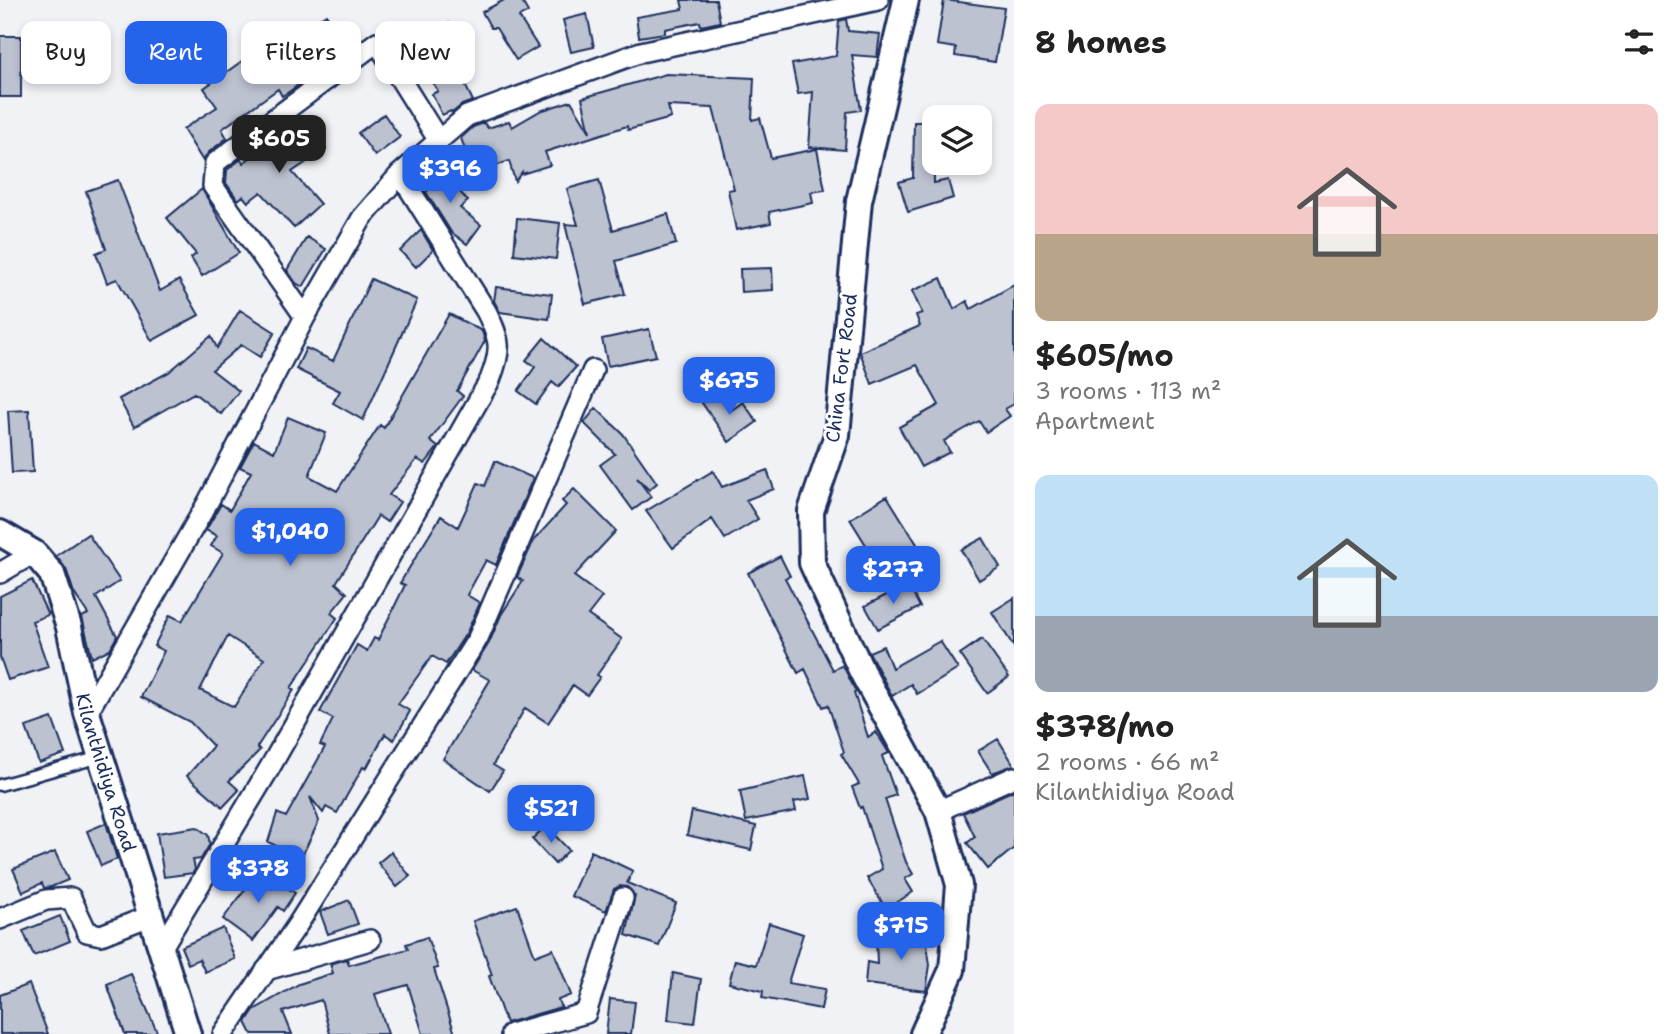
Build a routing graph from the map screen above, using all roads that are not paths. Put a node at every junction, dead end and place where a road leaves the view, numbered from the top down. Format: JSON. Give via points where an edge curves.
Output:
{"nodes":[{"id":1,"x":878,"y":0,"type":"edge"},
{"id":2,"x":906,"y":0,"type":"edge"},
{"id":3,"x":439,"y":141,"type":"junction"},
{"id":4,"x":400,"y":174,"type":"junction"},
{"id":5,"x":305,"y":317,"type":"junction"},
{"id":6,"x":593,"y":370,"type":"dead end"},
{"id":7,"x":0,"y":533,"type":"edge"},
{"id":8,"x":34,"y":553,"type":"junction"},
{"id":9,"x":0,"y":573,"type":"edge"},
{"id":10,"x":86,"y":713,"type":"junction"},
{"id":11,"x":100,"y":757,"type":"junction"},
{"id":12,"x":1014,"y":777,"type":"edge"},
{"id":13,"x":0,"y":785,"type":"edge"},
{"id":14,"x":938,"y":811,"type":"junction"},
{"id":15,"x":623,"y":898,"type":"dead end"},
{"id":16,"x":150,"y":916,"type":"junction"},
{"id":17,"x":0,"y":919,"type":"edge"},
{"id":18,"x":370,"y":940,"type":"dead end"},
{"id":19,"x":161,"y":949,"type":"junction"},
{"id":20,"x":266,"y":971,"type":"junction"},
{"id":21,"x":188,"y":1034,"type":"edge"},
{"id":22,"x":223,"y":1034,"type":"edge"},
{"id":23,"x":511,"y":1034,"type":"edge"},
{"id":24,"x":923,"y":1034,"type":"edge"}],
"edges":[{"from":1,"to":3,"type":"street","via":[[641,52],[467,116]]},
{"from":2,"to":14,"type":"street","name":"China Fort Road","via":[[859,201],[837,435],[811,511],[812,563],[862,672]]},
{"from":3,"to":4,"type":"street"},
{"from":3,"to":5,"type":"street","via":[[377,42],[215,163],[213,186]]},
{"from":4,"to":5,"type":"street","via":[[362,218]]},
{"from":4,"to":19,"type":"street","via":[[486,310],[499,355],[490,380],[297,720]]},
{"from":5,"to":10,"type":"street","via":[[208,502]]},
{"from":6,"to":20,"type":"street","via":[[478,638]]},
{"from":7,"to":8,"type":"street","name":"Kilanthidiya Road"},
{"from":8,"to":9,"type":"street"},
{"from":8,"to":10,"type":"street","name":"Kilanthidiya Road","via":[[52,574],[69,627]]},
{"from":10,"to":11,"type":"street","name":"Kilanthidiya Road"},
{"from":11,"to":13,"type":"lane"},
{"from":11,"to":16,"type":"street","name":"Kilanthidiya Road"},
{"from":12,"to":14,"type":"street"},
{"from":14,"to":24,"type":"street","name":"China Fort Road","via":[[959,885],[952,970]]},
{"from":15,"to":23,"type":"street","via":[[586,1013]]},
{"from":16,"to":17,"type":"street","via":[[101,935],[87,932],[71,898],[46,900]]},
{"from":16,"to":19,"type":"street","name":"Kilanthidiya Road"},
{"from":18,"to":20,"type":"street"},
{"from":19,"to":21,"type":"street","name":"Kilanthidiya Road"},
{"from":20,"to":22,"type":"street"}]}
